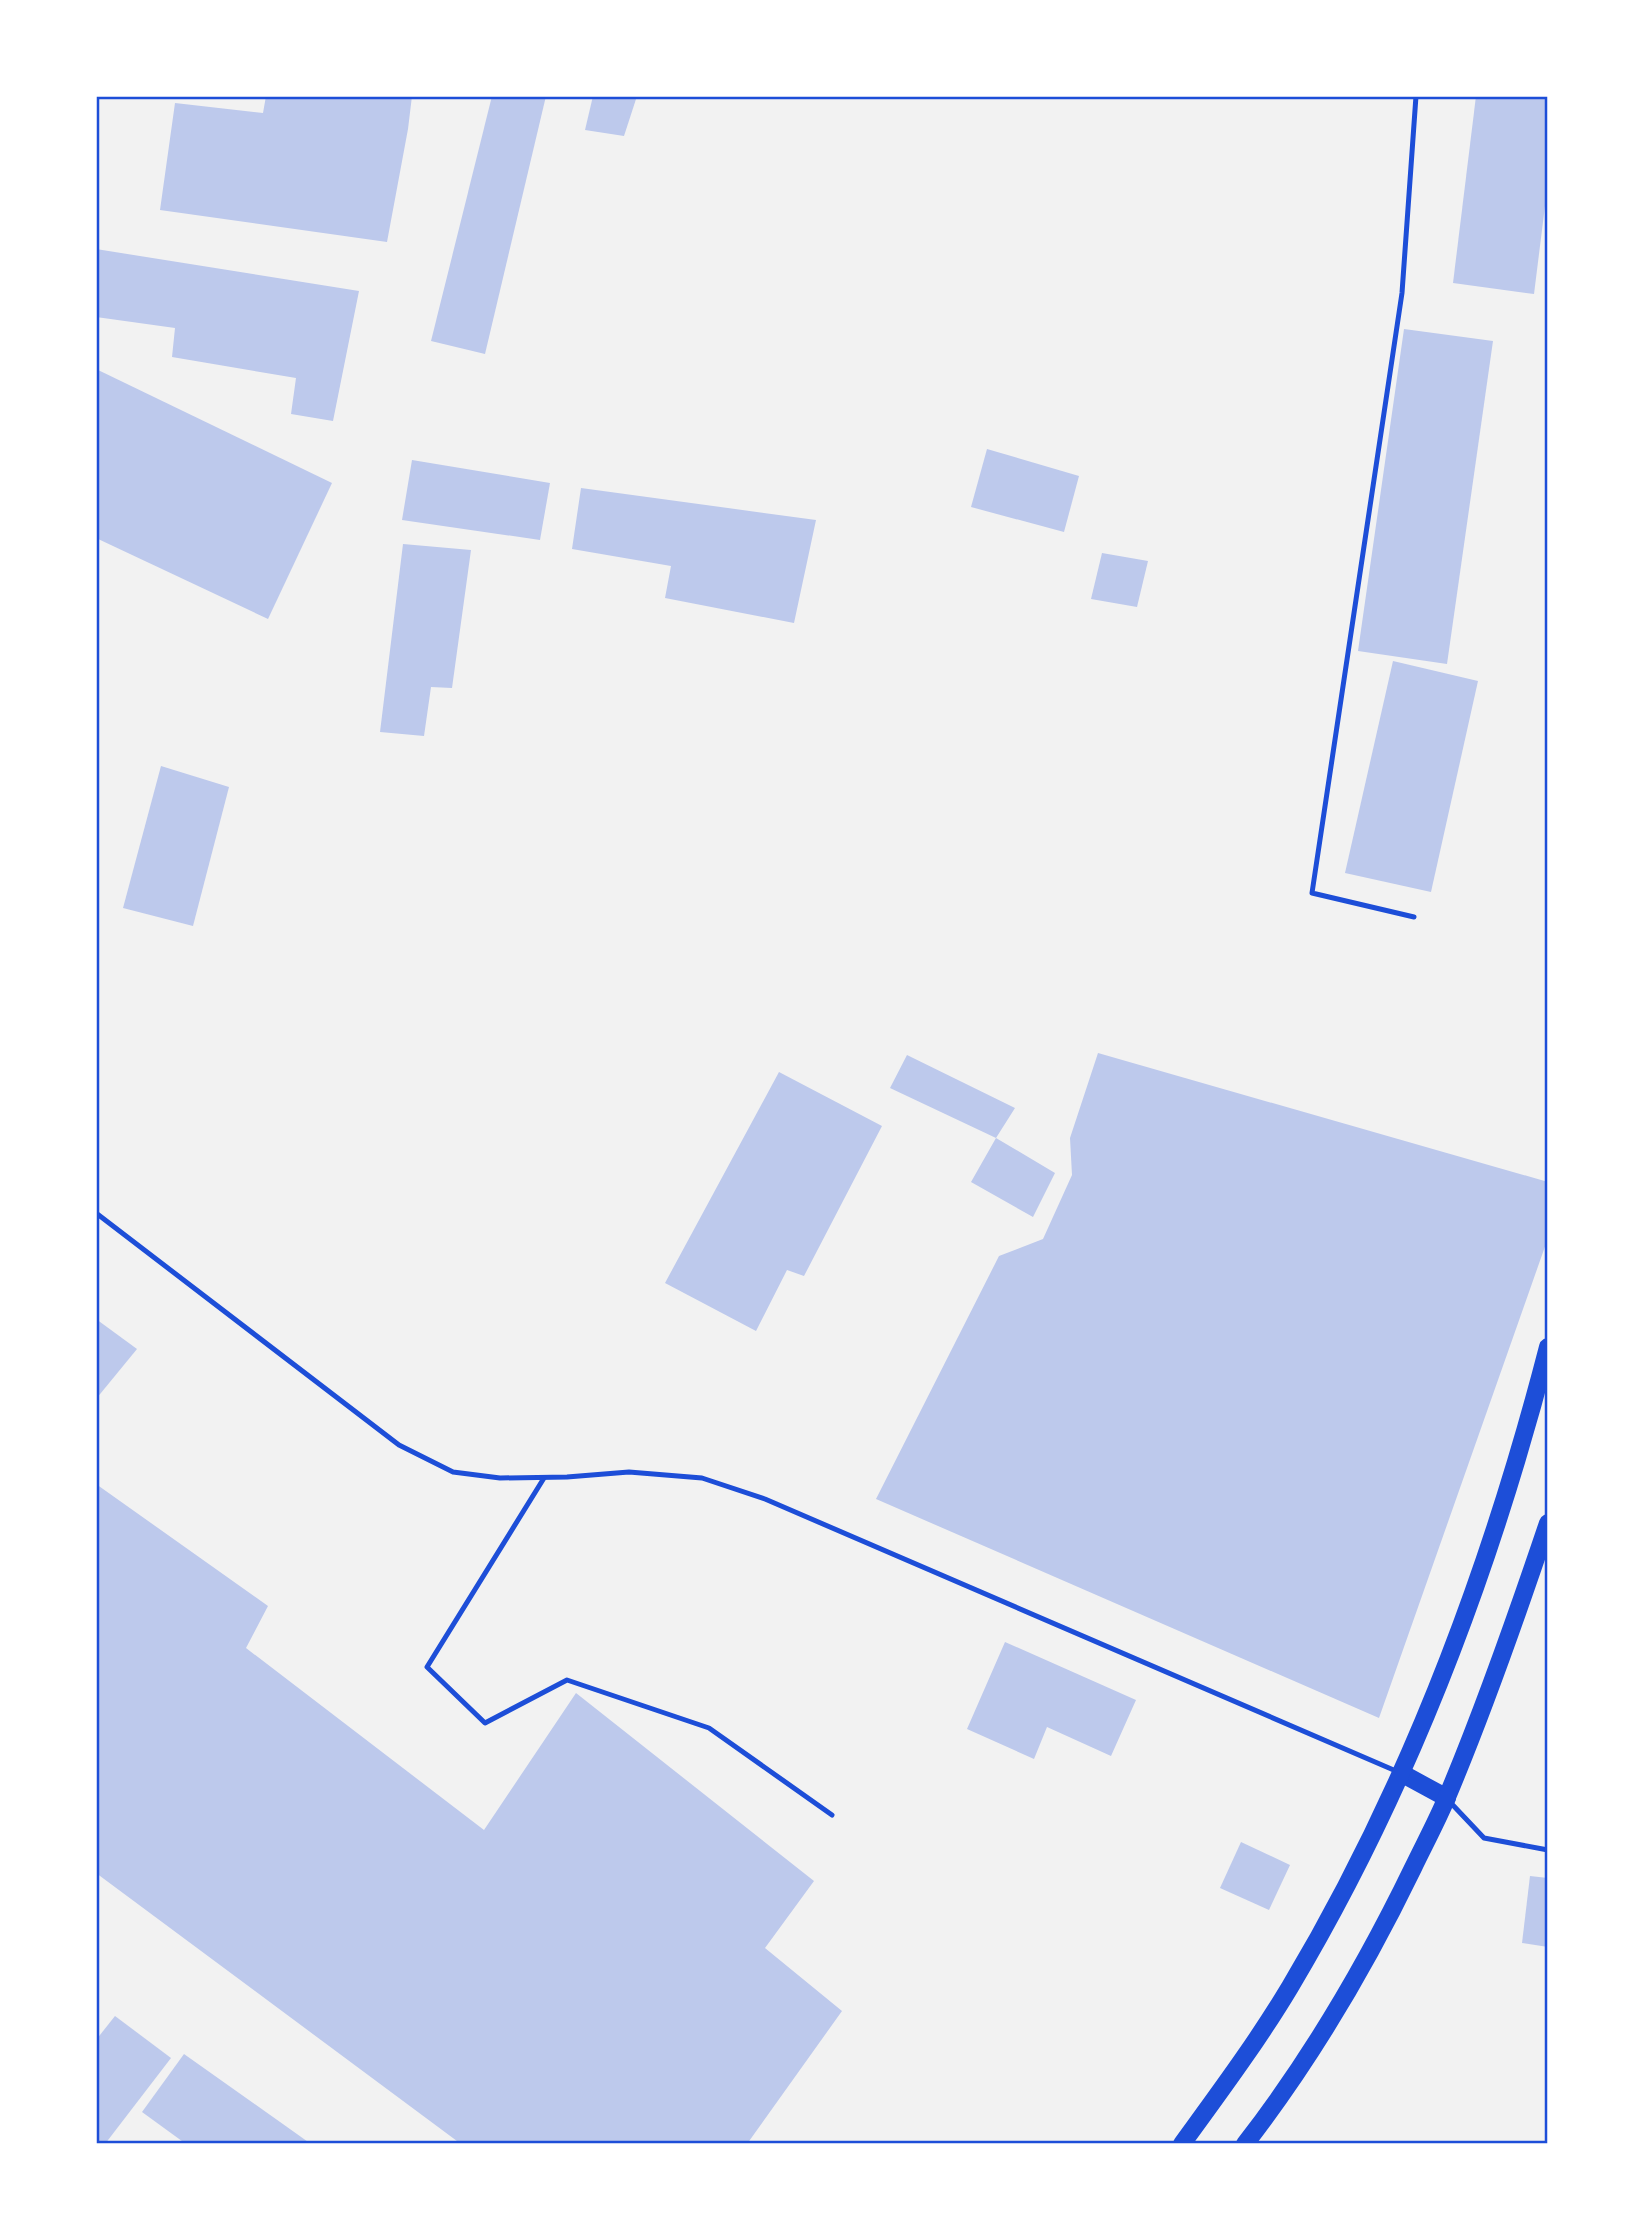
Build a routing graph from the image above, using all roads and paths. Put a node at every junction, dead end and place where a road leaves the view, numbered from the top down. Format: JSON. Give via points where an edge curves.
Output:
{"nodes":[{"id":1,"x":1416,"y":96,"type":"edge"},
{"id":2,"x":1414,"y":917,"type":"dead end"},
{"id":3,"x":96,"y":1213,"type":"edge"},
{"id":4,"x":1548,"y":1348,"type":"edge"},
{"id":5,"x":544,"y":1478,"type":"junction"},
{"id":6,"x":1548,"y":1523,"type":"edge"},
{"id":7,"x":1401,"y":1773,"type":"junction"},
{"id":8,"x":1447,"y":1798,"type":"junction"},
{"id":9,"x":832,"y":1815,"type":"dead end"},
{"id":10,"x":1548,"y":1850,"type":"edge"},
{"id":11,"x":1182,"y":2144,"type":"edge"},
{"id":12,"x":1245,"y":2144,"type":"edge"}],
"edges":[{"from":1,"to":2,"type":"lane","via":[[1402,293],[1312,893]]},
{"from":3,"to":5,"type":"lane","via":[[399,1445],[453,1472]]},
{"from":4,"to":7,"type":"main road","via":[[1530,1418],[1467,1607]]},
{"from":5,"to":7,"type":"lane","via":[[629,1472],[702,1478],[765,1499]]},
{"from":5,"to":9,"type":"lane","via":[[427,1667],[485,1723],[567,1680],[709,1728]]},
{"from":6,"to":8,"type":"main road"},
{"from":7,"to":8,"type":"main road"},
{"from":7,"to":11,"type":"main road","via":[[1346,1887],[1289,1988]]},
{"from":8,"to":10,"type":"lane","via":[[1484,1838]]},
{"from":8,"to":12,"type":"main road","via":[[1334,2015]]}]}
